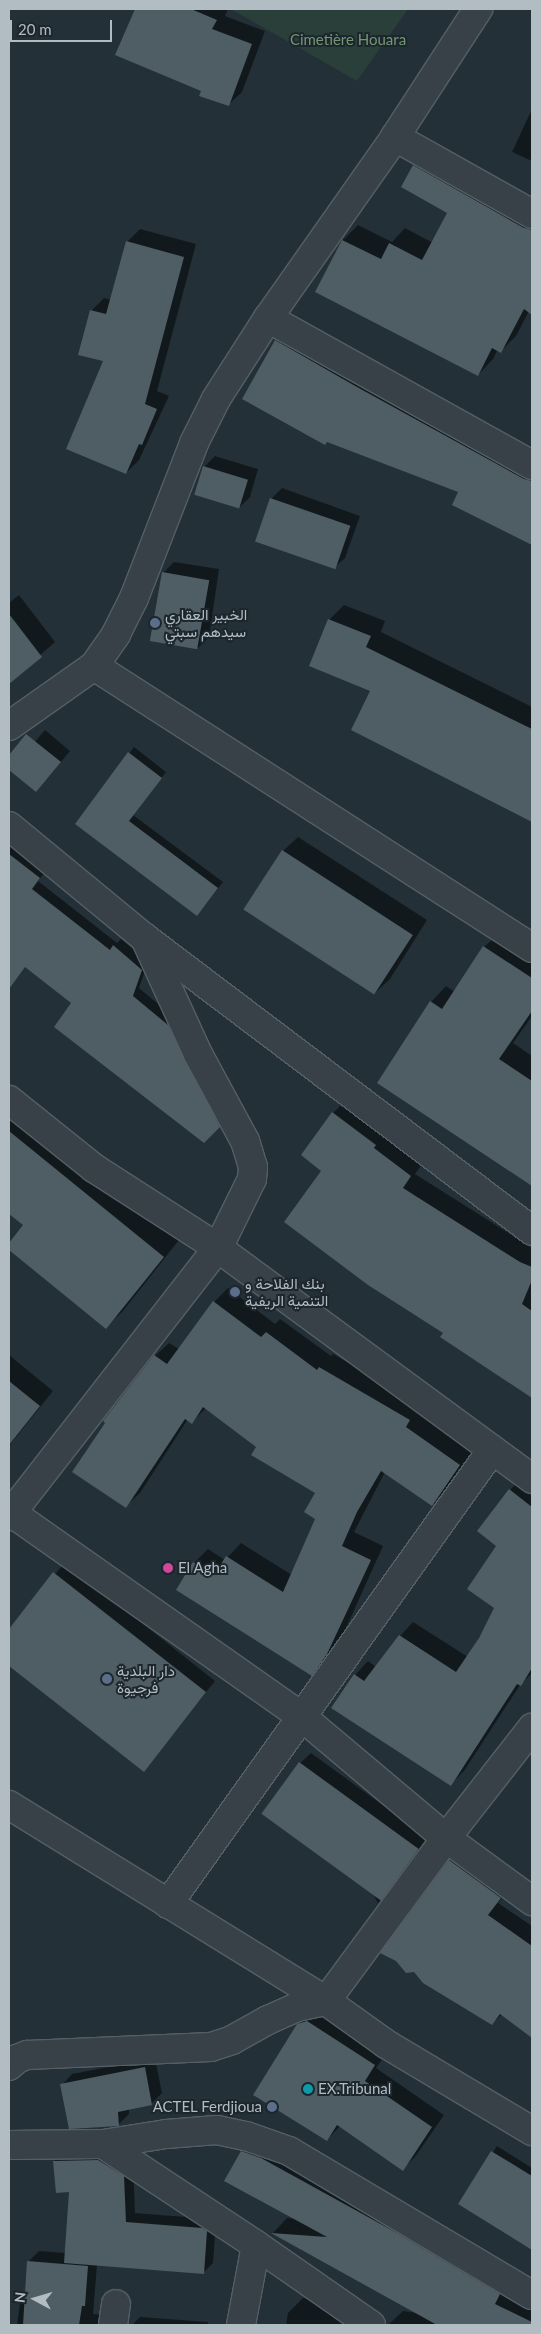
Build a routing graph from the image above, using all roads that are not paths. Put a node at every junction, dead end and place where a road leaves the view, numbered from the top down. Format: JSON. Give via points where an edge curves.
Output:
{"nodes":[{"id":1,"x":478,"y":9,"type":"edge"},
{"id":2,"x":395,"y":138,"type":"junction"},
{"id":3,"x":532,"y":214,"type":"edge"},
{"id":4,"x":268,"y":318,"type":"junction"},
{"id":5,"x":532,"y":465,"type":"edge"},
{"id":6,"x":94,"y":666,"type":"junction"},
{"id":7,"x":9,"y":726,"type":"edge"},
{"id":8,"x":9,"y":826,"type":"edge"},
{"id":9,"x":145,"y":938,"type":"junction"},
{"id":10,"x":532,"y":948,"type":"edge"},
{"id":11,"x":9,"y":1100,"type":"edge"},
{"id":12,"x":532,"y":1231,"type":"edge"},
{"id":13,"x":218,"y":1248,"type":"junction"},
{"id":14,"x":492,"y":1450,"type":"junction"},
{"id":15,"x":532,"y":1479,"type":"edge"},
{"id":16,"x":9,"y":1513,"type":"edge"},
{"id":17,"x":301,"y":1716,"type":"junction"},
{"id":18,"x":532,"y":1728,"type":"edge"},
{"id":19,"x":9,"y":1805,"type":"edge"},
{"id":20,"x":446,"y":1838,"type":"junction"},
{"id":21,"x":532,"y":1901,"type":"edge"},
{"id":22,"x":168,"y":1904,"type":"junction"},
{"id":23,"x":326,"y":2001,"type":"junction"},
{"id":24,"x":9,"y":2066,"type":"edge"},
{"id":25,"x":532,"y":2131,"type":"edge"},
{"id":26,"x":103,"y":2144,"type":"junction"},
{"id":27,"x":9,"y":2145,"type":"edge"},
{"id":28,"x":256,"y":2245,"type":"junction"},
{"id":29,"x":532,"y":2295,"type":"edge"},
{"id":30,"x":241,"y":2325,"type":"edge"},
{"id":31,"x":370,"y":2325,"type":"edge"}],
"edges":[{"from":1,"to":2,"type":"street"},
{"from":2,"to":3,"type":"street"},
{"from":2,"to":4,"type":"street"},
{"from":4,"to":5,"type":"street"},
{"from":4,"to":6,"type":"street","via":[[216,399],[194,444],[134,598],[116,634]]},
{"from":6,"to":7,"type":"street"},
{"from":6,"to":10,"type":"street"},
{"from":8,"to":9,"type":"street"},
{"from":9,"to":12,"type":"street"},
{"from":9,"to":13,"type":"street","via":[[198,1054],[245,1141],[253,1167],[249,1188]]},
{"from":11,"to":13,"type":"street","via":[[94,1168]]},
{"from":13,"to":14,"type":"street"},
{"from":13,"to":16,"type":"street"},
{"from":14,"to":15,"type":"street"},
{"from":14,"to":17,"type":"street"},
{"from":16,"to":17,"type":"street"},
{"from":17,"to":20,"type":"street"},
{"from":17,"to":22,"type":"street"},
{"from":18,"to":20,"type":"street"},
{"from":19,"to":22,"type":"street"},
{"from":20,"to":21,"type":"street"},
{"from":20,"to":23,"type":"street"},
{"from":22,"to":23,"type":"street"},
{"from":23,"to":24,"type":"street","via":[[297,2007],[211,2048],[27,2055]]},
{"from":23,"to":25,"type":"street","via":[[386,2044]]},
{"from":26,"to":27,"type":"street"},
{"from":26,"to":28,"type":"street"},
{"from":26,"to":29,"type":"street","via":[[217,2130],[289,2151]]},
{"from":28,"to":30,"type":"street"},
{"from":28,"to":31,"type":"street"}]}
